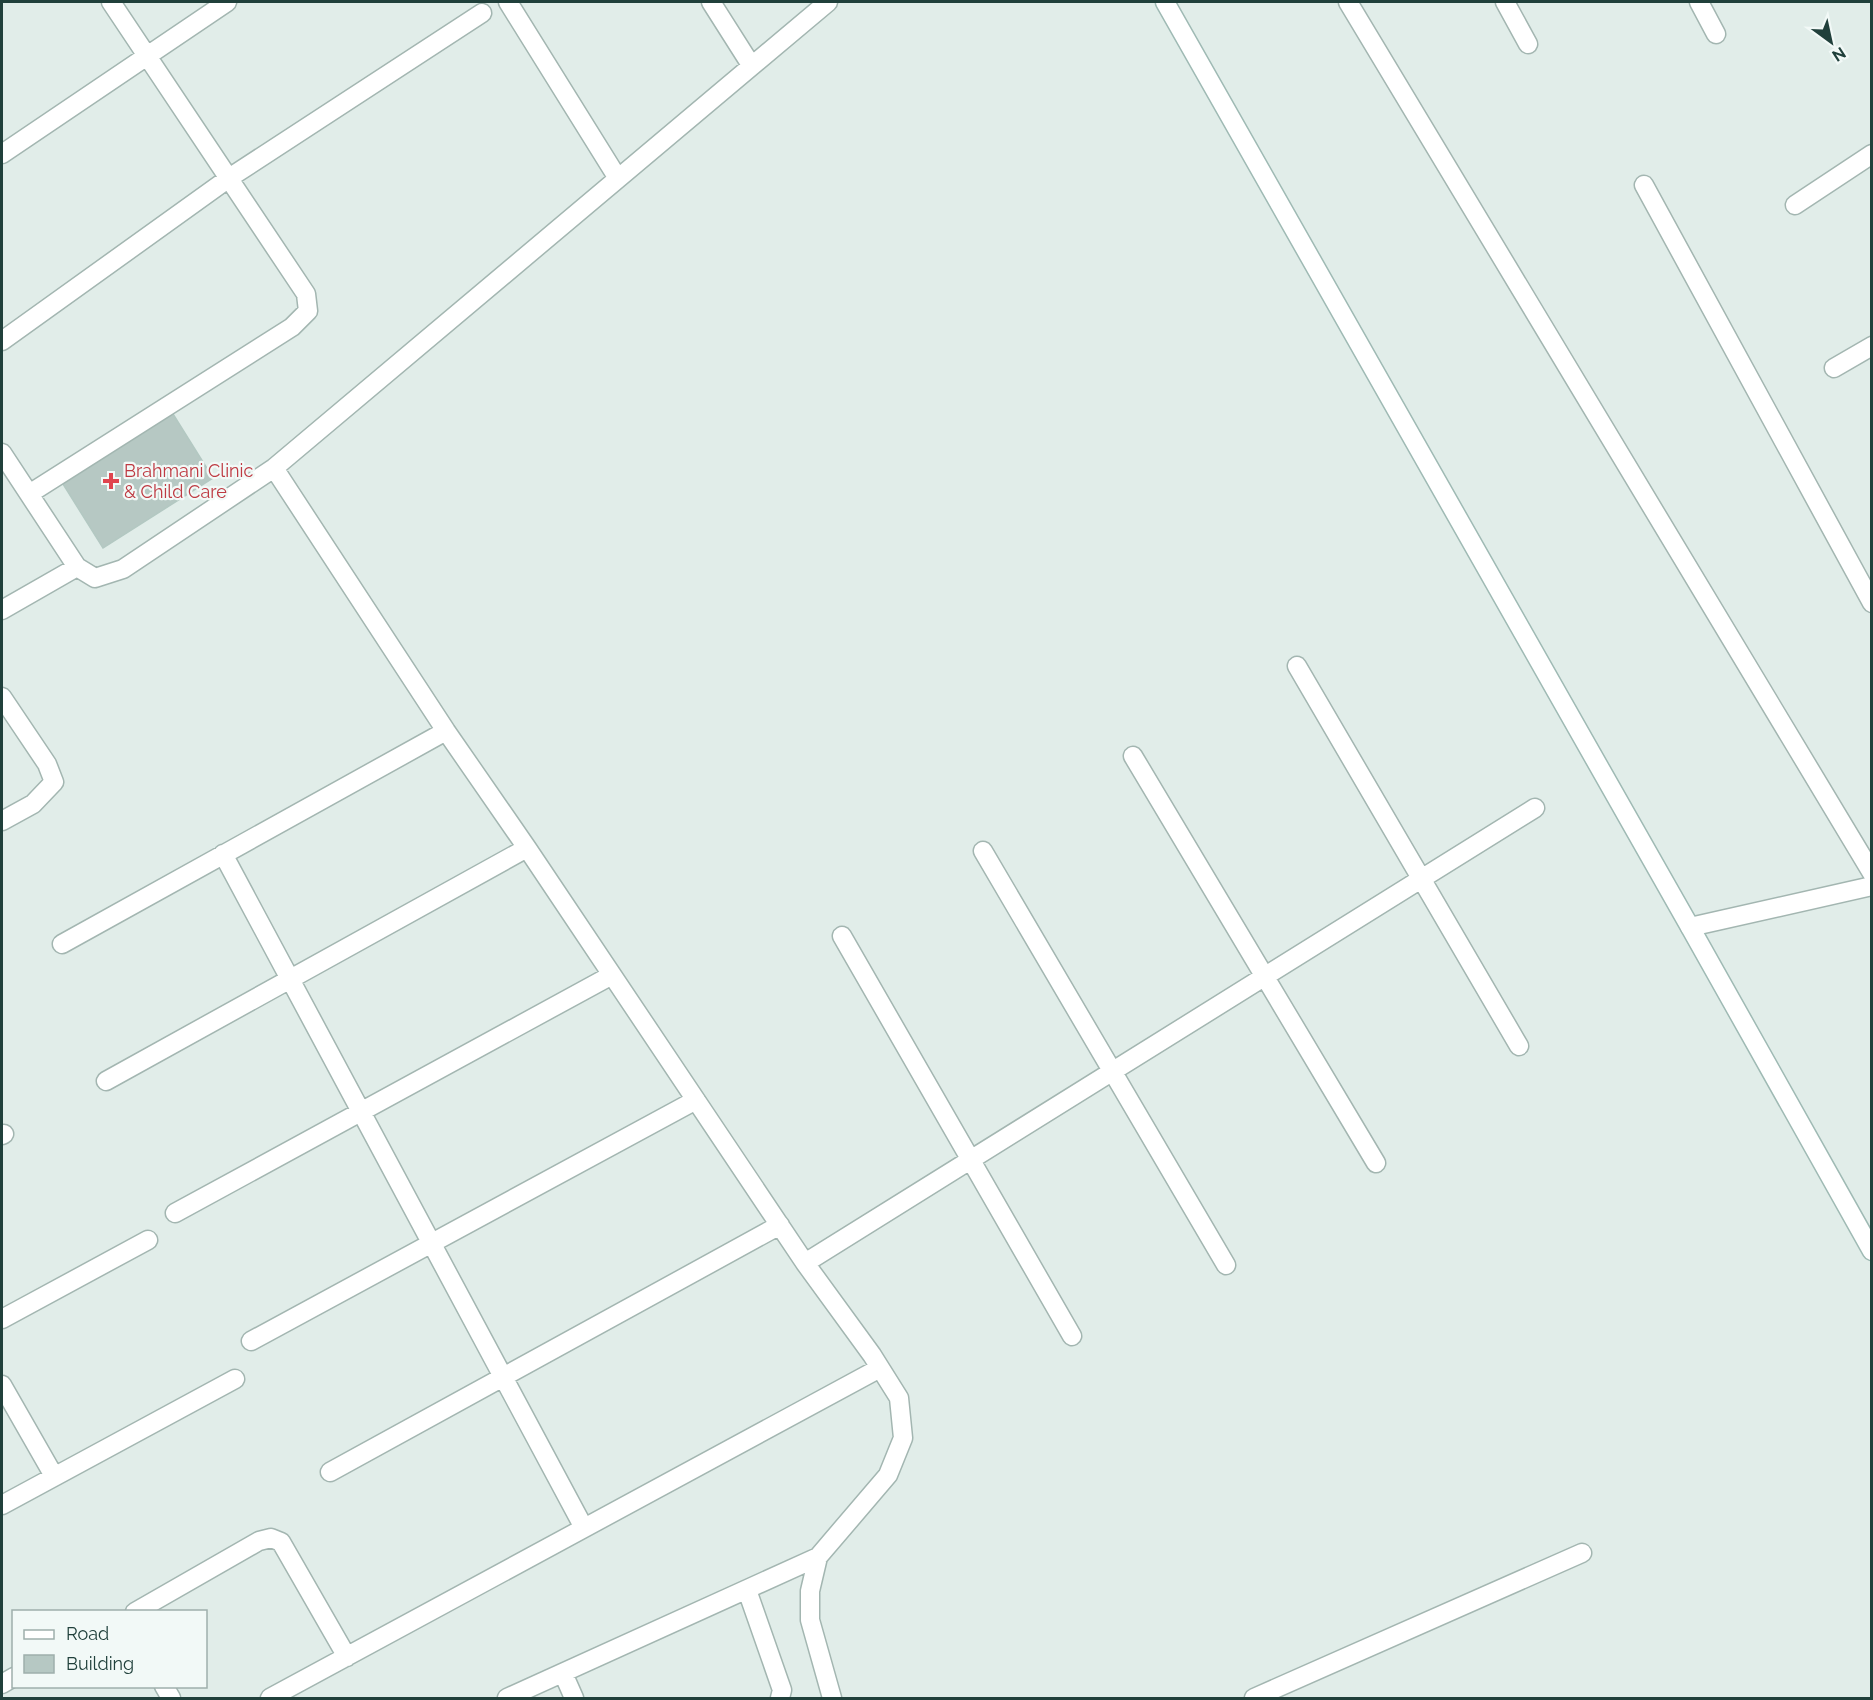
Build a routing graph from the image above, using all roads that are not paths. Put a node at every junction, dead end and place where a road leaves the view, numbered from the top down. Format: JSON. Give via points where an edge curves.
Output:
{"nodes":[{"id":1,"x":111,"y":2,"type":"edge"},
{"id":2,"x":227,"y":2,"type":"edge"},
{"id":3,"x":508,"y":2,"type":"edge"},
{"id":4,"x":711,"y":2,"type":"edge"},
{"id":5,"x":828,"y":2,"type":"edge"},
{"id":6,"x":1165,"y":2,"type":"edge"},
{"id":7,"x":1348,"y":2,"type":"edge"},
{"id":8,"x":1505,"y":2,"type":"edge"},
{"id":9,"x":1699,"y":2,"type":"edge"},
{"id":10,"x":482,"y":13,"type":"dead end"},
{"id":11,"x":1716,"y":34,"type":"dead end"},
{"id":12,"x":1528,"y":44,"type":"dead end"},
{"id":13,"x":147,"y":55,"type":"junction"},
{"id":14,"x":752,"y":65,"type":"junction"},
{"id":15,"x":2,"y":154,"type":"edge"},
{"id":16,"x":1872,"y":154,"type":"edge"},
{"id":17,"x":617,"y":177,"type":"junction"},
{"id":18,"x":229,"y":178,"type":"junction"},
{"id":19,"x":1644,"y":185,"type":"dead end"},
{"id":20,"x":1795,"y":205,"type":"dead end"},
{"id":21,"x":2,"y":341,"type":"edge"},
{"id":22,"x":1872,"y":346,"type":"edge"},
{"id":23,"x":1834,"y":368,"type":"dead end"},
{"id":24,"x":2,"y":453,"type":"edge"},
{"id":25,"x":274,"y":468,"type":"junction"},
{"id":26,"x":29,"y":494,"type":"junction"},
{"id":27,"x":77,"y":567,"type":"junction"},
{"id":28,"x":1872,"y":603,"type":"edge"},
{"id":29,"x":2,"y":610,"type":"edge"},
{"id":30,"x":1297,"y":666,"type":"dead end"},
{"id":31,"x":2,"y":697,"type":"edge"},
{"id":32,"x":446,"y":731,"type":"junction"},
{"id":33,"x":1133,"y":756,"type":"dead end"},
{"id":34,"x":1535,"y":808,"type":"dead end"},
{"id":35,"x":2,"y":821,"type":"edge"},
{"id":36,"x":527,"y":848,"type":"junction"},
{"id":37,"x":983,"y":850,"type":"dead end"},
{"id":38,"x":223,"y":854,"type":"junction"},
{"id":39,"x":1872,"y":873,"type":"edge"},
{"id":40,"x":1421,"y":879,"type":"junction"},
{"id":41,"x":1872,"y":886,"type":"edge"},
{"id":42,"x":1690,"y":927,"type":"junction"},
{"id":43,"x":842,"y":936,"type":"dead end"},
{"id":44,"x":62,"y":944,"type":"dead end"},
{"id":45,"x":612,"y":975,"type":"junction"},
{"id":46,"x":1265,"y":976,"type":"junction"},
{"id":47,"x":290,"y":979,"type":"junction"},
{"id":48,"x":1519,"y":1046,"type":"dead end"},
{"id":49,"x":1113,"y":1071,"type":"junction"},
{"id":50,"x":106,"y":1080,"type":"dead end"},
{"id":51,"x":696,"y":1100,"type":"junction"},
{"id":52,"x":361,"y":1112,"type":"junction"},
{"id":53,"x":970,"y":1159,"type":"junction"},
{"id":54,"x":1376,"y":1163,"type":"dead end"},
{"id":55,"x":176,"y":1213,"type":"dead end"},
{"id":56,"x":780,"y":1225,"type":"junction"},
{"id":57,"x":148,"y":1240,"type":"dead end"},
{"id":58,"x":432,"y":1244,"type":"junction"},
{"id":59,"x":1872,"y":1251,"type":"edge"},
{"id":60,"x":805,"y":1263,"type":"junction"},
{"id":61,"x":1226,"y":1264,"type":"dead end"},
{"id":62,"x":2,"y":1319,"type":"edge"},
{"id":63,"x":1072,"y":1336,"type":"dead end"},
{"id":64,"x":251,"y":1341,"type":"dead end"},
{"id":65,"x":880,"y":1368,"type":"junction"},
{"id":66,"x":503,"y":1377,"type":"junction"},
{"id":67,"x":235,"y":1379,"type":"dead end"},
{"id":68,"x":2,"y":1385,"type":"edge"},
{"id":69,"x":330,"y":1472,"type":"dead end"},
{"id":70,"x":54,"y":1476,"type":"junction"},
{"id":71,"x":2,"y":1505,"type":"edge"},
{"id":72,"x":584,"y":1528,"type":"junction"},
{"id":73,"x":1582,"y":1553,"type":"dead end"},
{"id":74,"x":818,"y":1557,"type":"junction"},
{"id":75,"x":747,"y":1590,"type":"junction"},
{"id":76,"x":137,"y":1610,"type":"edge"},
{"id":77,"x":347,"y":1657,"type":"junction"},
{"id":78,"x":563,"y":1673,"type":"junction"},
{"id":79,"x":270,"y":1698,"type":"edge"},
{"id":80,"x":507,"y":1698,"type":"edge"},
{"id":81,"x":574,"y":1698,"type":"edge"},
{"id":82,"x":780,"y":1698,"type":"edge"},
{"id":83,"x":832,"y":1698,"type":"edge"},
{"id":84,"x":1254,"y":1698,"type":"edge"}],
"edges":[{"from":1,"to":13,"type":"street"},
{"from":2,"to":13,"type":"street"},
{"from":3,"to":17,"type":"street"},
{"from":4,"to":14,"type":"street"},
{"from":5,"to":14,"type":"street"},
{"from":6,"to":42,"type":"street"},
{"from":7,"to":39,"type":"street"},
{"from":8,"to":12,"type":"street"},
{"from":9,"to":11,"type":"street"},
{"from":10,"to":18,"type":"street"},
{"from":13,"to":15,"type":"street"},
{"from":13,"to":18,"type":"street"},
{"from":14,"to":17,"type":"street"},
{"from":16,"to":20,"type":"street"},
{"from":17,"to":25,"type":"street"},
{"from":18,"to":21,"type":"street"},
{"from":18,"to":26,"type":"street","via":[[306,294],[308,311],[292,327]]},
{"from":19,"to":28,"type":"street"},
{"from":22,"to":23,"type":"street"},
{"from":24,"to":26,"type":"street"},
{"from":25,"to":27,"type":"street","via":[[123,568],[95,578]]},
{"from":25,"to":32,"type":"street"},
{"from":26,"to":27,"type":"street"},
{"from":27,"to":29,"type":"street"},
{"from":30,"to":40,"type":"street"},
{"from":31,"to":35,"type":"street","via":[[47,764],[54,782],[33,804]]},
{"from":32,"to":36,"type":"street"},
{"from":32,"to":38,"type":"street"},
{"from":33,"to":46,"type":"street"},
{"from":34,"to":40,"type":"street"},
{"from":36,"to":45,"type":"street"},
{"from":36,"to":47,"type":"street"},
{"from":37,"to":49,"type":"street"},
{"from":38,"to":44,"type":"street"},
{"from":38,"to":47,"type":"street"},
{"from":40,"to":46,"type":"street"},
{"from":40,"to":48,"type":"street"},
{"from":41,"to":42,"type":"street"},
{"from":42,"to":59,"type":"street"},
{"from":43,"to":53,"type":"street"},
{"from":45,"to":51,"type":"street"},
{"from":45,"to":52,"type":"street"},
{"from":46,"to":49,"type":"street"},
{"from":46,"to":54,"type":"street"},
{"from":47,"to":50,"type":"street"},
{"from":47,"to":52,"type":"street"},
{"from":49,"to":53,"type":"street"},
{"from":49,"to":61,"type":"street"},
{"from":51,"to":56,"type":"street"},
{"from":51,"to":58,"type":"street"},
{"from":52,"to":55,"type":"street"},
{"from":52,"to":58,"type":"street"},
{"from":53,"to":60,"type":"street"},
{"from":53,"to":63,"type":"street"},
{"from":56,"to":60,"type":"street"},
{"from":56,"to":66,"type":"street"},
{"from":57,"to":62,"type":"street"},
{"from":58,"to":64,"type":"street"},
{"from":58,"to":66,"type":"street"},
{"from":60,"to":65,"type":"street"},
{"from":65,"to":72,"type":"street"},
{"from":65,"to":74,"type":"street","via":[[899,1398],[903,1438],[888,1475]]},
{"from":66,"to":69,"type":"street"},
{"from":66,"to":72,"type":"street"},
{"from":67,"to":70,"type":"street"},
{"from":68,"to":70,"type":"street"},
{"from":70,"to":71,"type":"street"},
{"from":72,"to":77,"type":"street"},
{"from":73,"to":84,"type":"street"},
{"from":74,"to":75,"type":"street"},
{"from":74,"to":83,"type":"street","via":[[810,1591],[810,1620]]},
{"from":75,"to":78,"type":"street"},
{"from":75,"to":82,"type":"street","via":[[783,1690]]},
{"from":76,"to":77,"type":"street","via":[[271,1538],[281,1542]]},
{"from":77,"to":79,"type":"street"},
{"from":78,"to":80,"type":"street"},
{"from":78,"to":81,"type":"street"}]}
